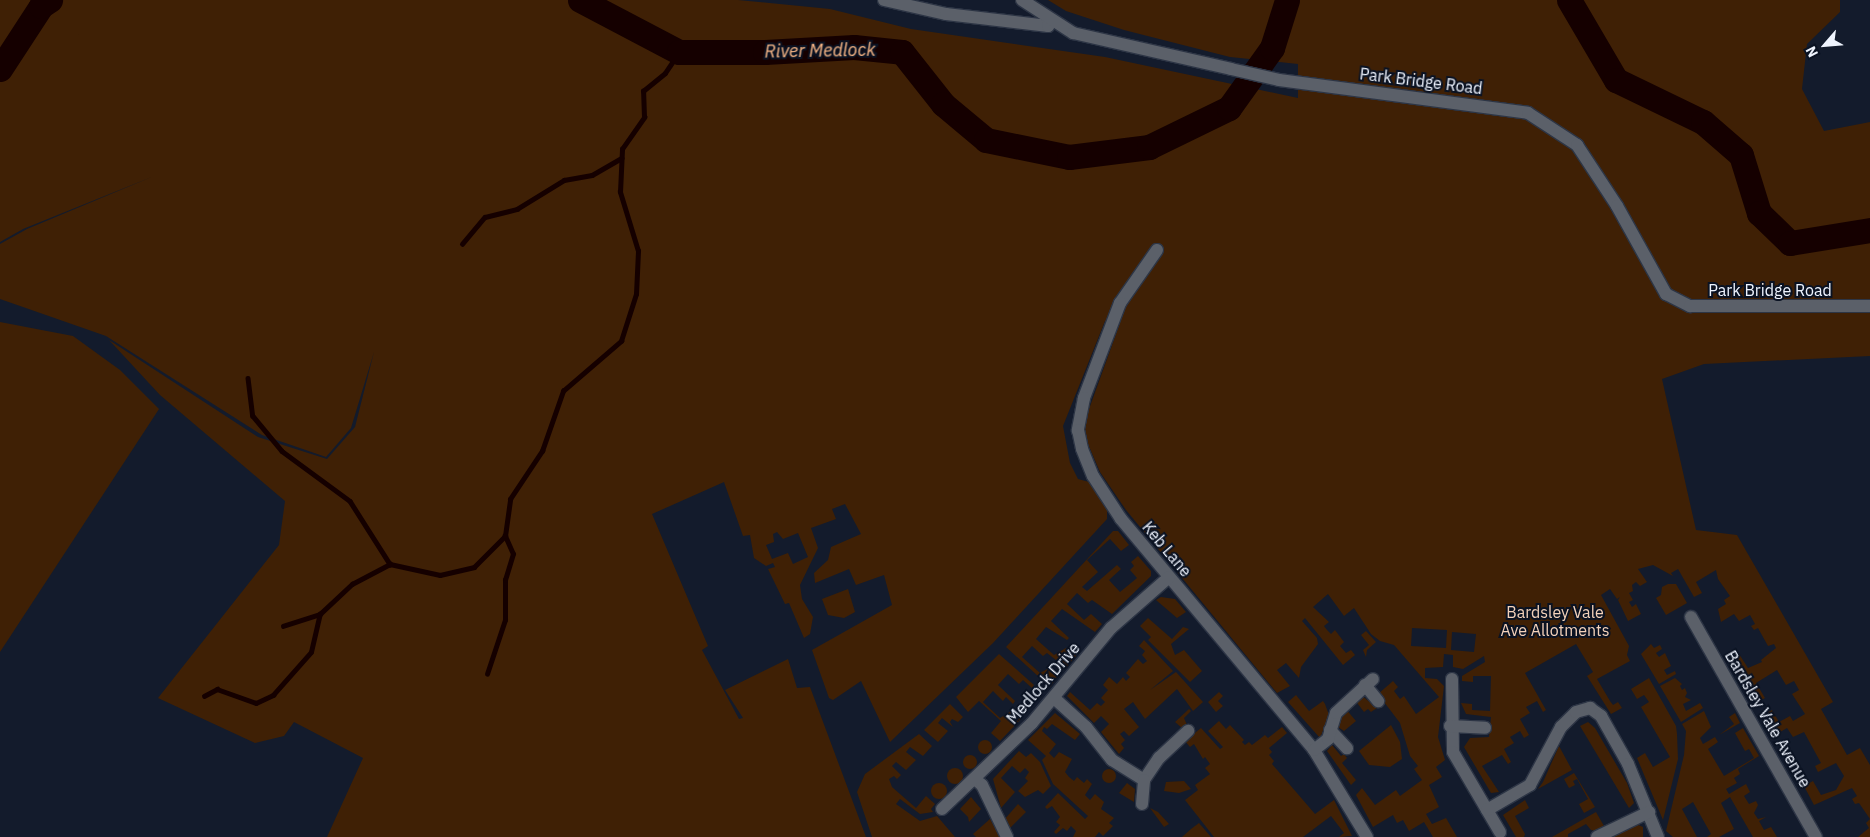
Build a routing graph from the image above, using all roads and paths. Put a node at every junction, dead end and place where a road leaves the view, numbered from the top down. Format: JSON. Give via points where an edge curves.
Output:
{"nodes":[{"id":1,"x":884,"y":0,"type":"edge"},
{"id":2,"x":1022,"y":0,"type":"edge"},
{"id":3,"x":1052,"y":20,"type":"junction"},
{"id":4,"x":1157,"y":250,"type":"dead end"},
{"id":5,"x":1870,"y":306,"type":"edge"},
{"id":6,"x":1169,"y":577,"type":"junction"},
{"id":7,"x":1692,"y":617,"type":"dead end"},
{"id":8,"x":1452,"y":679,"type":"dead end"},
{"id":9,"x":1054,"y":698,"type":"junction"},
{"id":10,"x":1378,"y":701,"type":"dead end"},
{"id":11,"x":1450,"y":726,"type":"junction"},
{"id":12,"x":1484,"y":728,"type":"dead end"},
{"id":13,"x":1330,"y":730,"type":"junction"},
{"id":14,"x":1188,"y":731,"type":"dead end"},
{"id":15,"x":1347,"y":748,"type":"dead end"},
{"id":16,"x":1314,"y":750,"type":"junction"},
{"id":17,"x":975,"y":779,"type":"junction"},
{"id":18,"x":1144,"y":780,"type":"junction"},
{"id":19,"x":1142,"y":804,"type":"dead end"},
{"id":20,"x":942,"y":809,"type":"dead end"},
{"id":21,"x":1487,"y":810,"type":"junction"},
{"id":22,"x":1649,"y":812,"type":"junction"},
{"id":23,"x":1500,"y":832,"type":"dead end"},
{"id":24,"x":1366,"y":836,"type":"edge"},
{"id":25,"x":1007,"y":837,"type":"edge"},
{"id":26,"x":1597,"y":837,"type":"edge"},
{"id":27,"x":1658,"y":837,"type":"edge"},
{"id":28,"x":1816,"y":837,"type":"edge"}],
"edges":[{"from":1,"to":3,"type":"street","via":[[946,14],[1048,26]]},
{"from":2,"to":3,"type":"street","name":"Park Bridge Road"},
{"from":3,"to":5,"type":"street","name":"Park Bridge Road","via":[[1074,33],[1279,80],[1528,113],[1577,145],[1618,206],[1666,294],[1690,306]]},
{"from":4,"to":6,"type":"street","name":"Keb Lane","via":[[1120,303],[1084,398],[1078,430],[1093,476],[1121,519]]},
{"from":6,"to":9,"type":"street","name":"Medlock Drive","via":[[1111,628]]},
{"from":6,"to":16,"type":"street","name":"Keb Lane"},
{"from":7,"to":28,"type":"street","name":"Bardsley Vale Avenue"},
{"from":8,"to":11,"type":"street"},
{"from":9,"to":17,"type":"street","name":"Medlock Drive"},
{"from":9,"to":18,"type":"street","via":[[1086,727],[1112,760]]},
{"from":10,"to":13,"type":"street","via":[[1369,682],[1336,713]]},
{"from":11,"to":12,"type":"street"},
{"from":11,"to":21,"type":"street","via":[[1453,752]]},
{"from":13,"to":15,"type":"street"},
{"from":13,"to":16,"type":"street","via":[[1328,739]]},
{"from":14,"to":18,"type":"street","via":[[1161,747]]},
{"from":16,"to":24,"type":"street","name":"Keb Lane"},
{"from":17,"to":20,"type":"street","name":"Medlock Drive"},
{"from":17,"to":25,"type":"street","via":[[982,785]]},
{"from":18,"to":19,"type":"street"},
{"from":21,"to":22,"type":"street","via":[[1530,785],[1561,727],[1576,712],[1590,708],[1601,716],[1640,785]]},
{"from":21,"to":23,"type":"street"},
{"from":22,"to":26,"type":"street"},
{"from":22,"to":27,"type":"street"}]}
